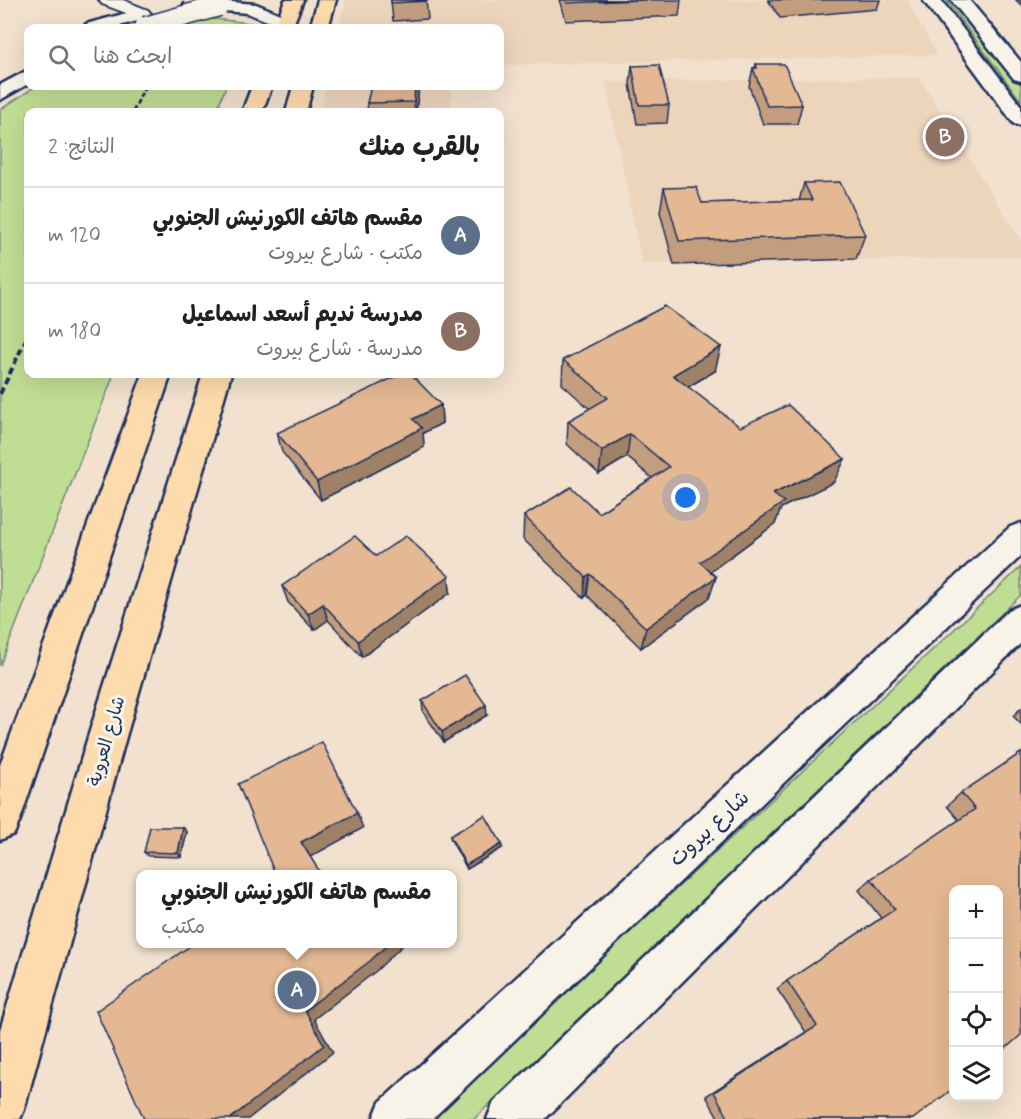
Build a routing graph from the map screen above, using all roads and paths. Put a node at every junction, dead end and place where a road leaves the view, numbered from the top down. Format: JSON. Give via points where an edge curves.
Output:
{"nodes":[{"id":1,"x":108,"y":0,"type":"edge"},
{"id":2,"x":190,"y":0,"type":"edge"},
{"id":3,"x":294,"y":0,"type":"edge"},
{"id":4,"x":327,"y":0,"type":"edge"},
{"id":5,"x":932,"y":0,"type":"edge"},
{"id":6,"x":960,"y":0,"type":"edge"},
{"id":7,"x":142,"y":23,"type":"edge"},
{"id":8,"x":280,"y":24,"type":"edge"},
{"id":9,"x":285,"y":24,"type":"edge"},
{"id":10,"x":320,"y":24,"type":"edge"},
{"id":11,"x":24,"y":59,"type":"edge"},
{"id":12,"x":0,"y":74,"type":"edge"},
{"id":13,"x":1021,"y":75,"type":"edge"},
{"id":14,"x":24,"y":79,"type":"edge"},
{"id":15,"x":260,"y":90,"type":"edge"},
{"id":16,"x":302,"y":90,"type":"edge"},
{"id":17,"x":0,"y":94,"type":"edge"},
{"id":18,"x":254,"y":108,"type":"edge"},
{"id":19,"x":297,"y":108,"type":"edge"},
{"id":20,"x":1021,"y":120,"type":"edge"},
{"id":21,"x":156,"y":378,"type":"edge"},
{"id":22,"x":216,"y":378,"type":"edge"},
{"id":23,"x":1021,"y":536,"type":"edge"},
{"id":24,"x":1021,"y":620,"type":"edge"},
{"id":25,"x":0,"y":820,"type":"edge"},
{"id":26,"x":0,"y":1110,"type":"edge"},
{"id":27,"x":397,"y":1119,"type":"edge"},
{"id":28,"x":511,"y":1119,"type":"edge"}],
"edges":[{"from":1,"to":7,"type":"street"},
{"from":2,"to":7,"type":"main road"},
{"from":3,"to":9,"type":"main road"},
{"from":4,"to":10,"type":"main road"},
{"from":5,"to":20,"type":"main road"},
{"from":6,"to":13,"type":"main road"},
{"from":7,"to":8,"type":"main road","bridge":true,"via":[[219,6],[250,8]]},
{"from":11,"to":12,"type":"main road"},
{"from":14,"to":17,"type":"main road"},
{"from":15,"to":18,"type":"main road"},
{"from":16,"to":19,"type":"main road"},
{"from":21,"to":25,"type":"main road"},
{"from":22,"to":26,"type":"main road","name":"شارع العروبة"},
{"from":23,"to":27,"type":"main road","name":"شارع بيروت"},
{"from":24,"to":28,"type":"main road"}]}
